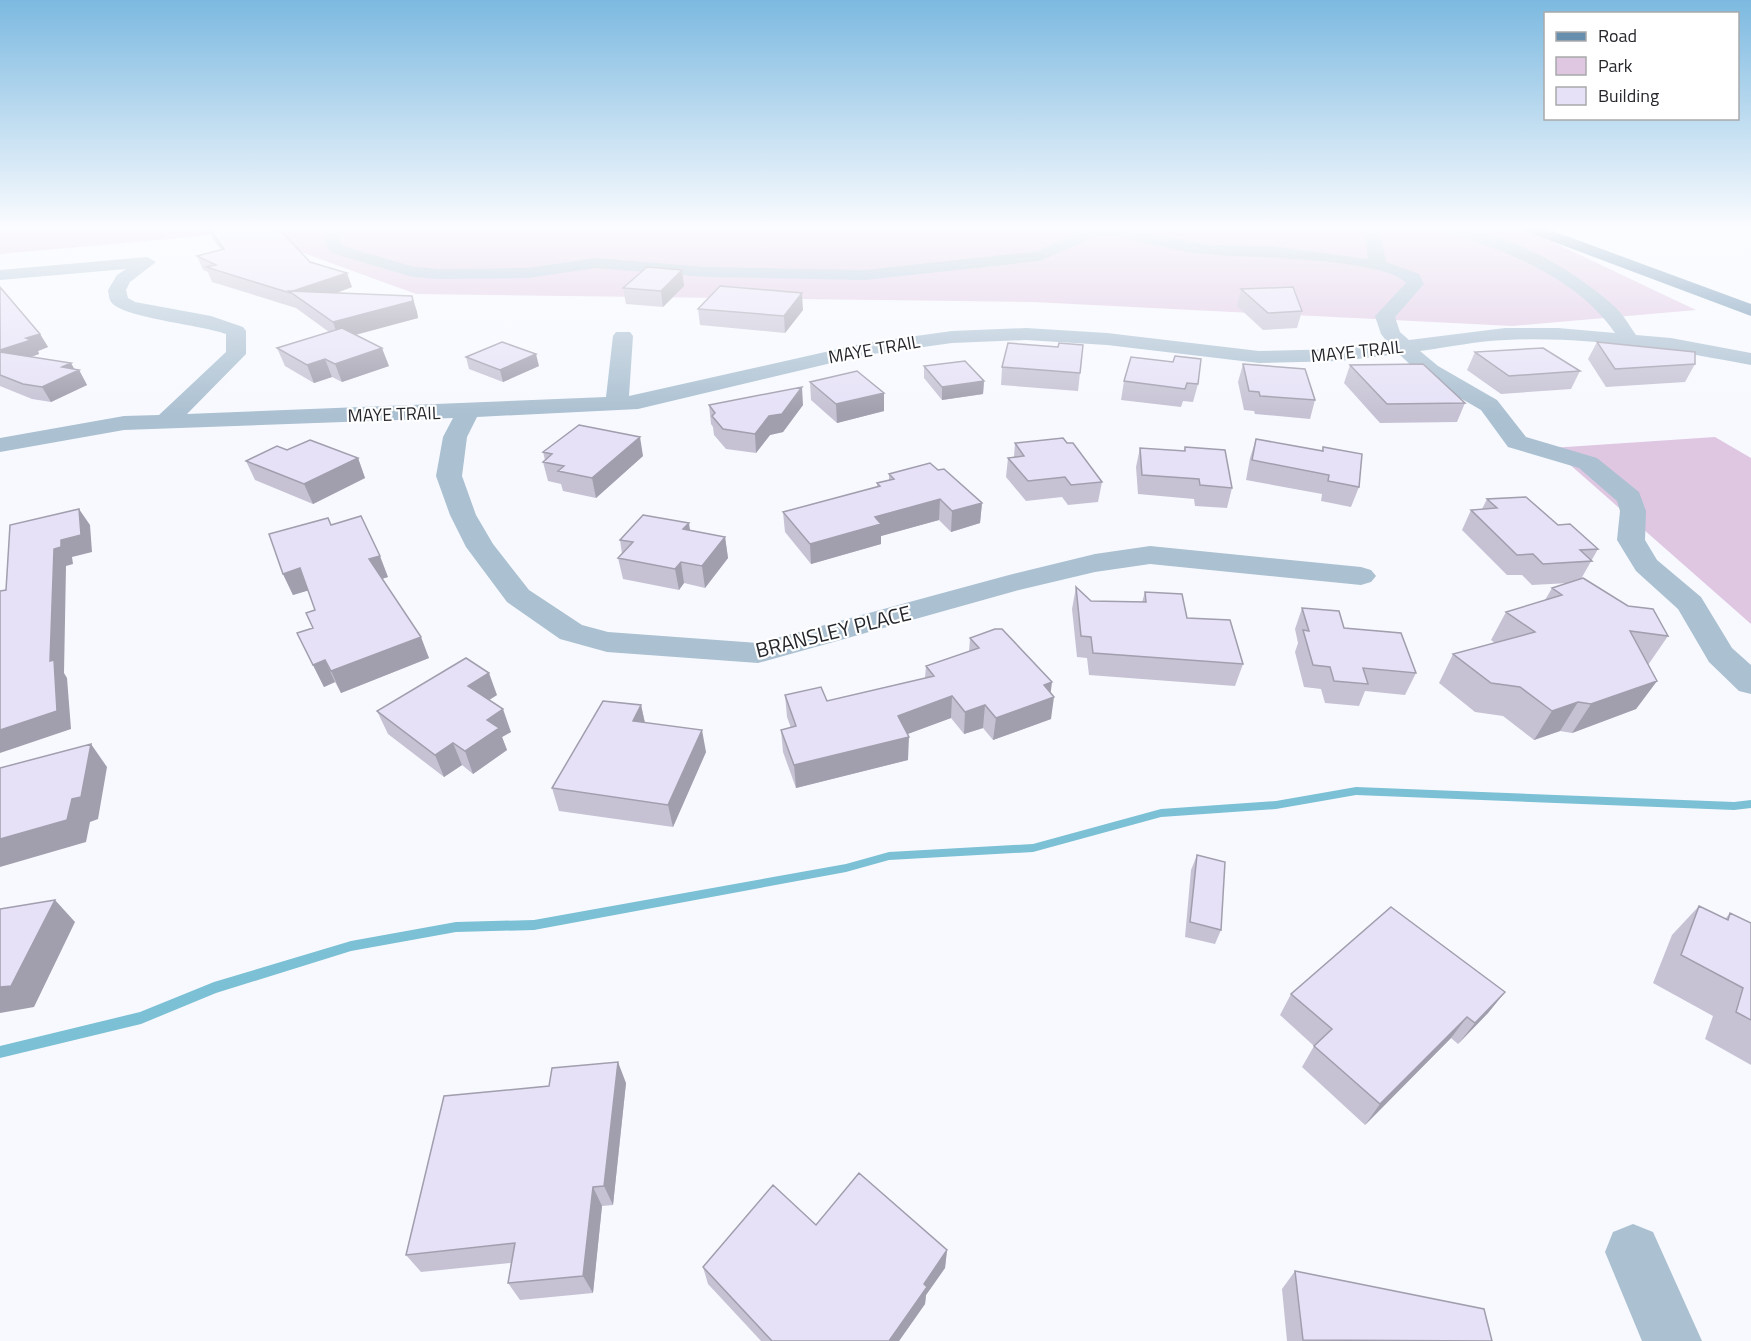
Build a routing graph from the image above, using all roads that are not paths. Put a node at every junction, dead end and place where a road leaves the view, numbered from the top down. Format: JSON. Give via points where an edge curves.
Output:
{"nodes":[{"id":1,"x":117,"y":290,"type":"edge"},
{"id":2,"x":1410,"y":290,"type":"edge"},
{"id":3,"x":1577,"y":290,"type":"edge"},
{"id":4,"x":1696,"y":290,"type":"edge"},
{"id":5,"x":1751,"y":310,"type":"edge"},
{"id":6,"x":623,"y":336,"type":"dead end"},
{"id":7,"x":1629,"y":339,"type":"junction"},
{"id":8,"x":1403,"y":346,"type":"junction"},
{"id":9,"x":1751,"y":359,"type":"edge"},
{"id":10,"x":617,"y":404,"type":"junction"},
{"id":11,"x":469,"y":411,"type":"junction"},
{"id":12,"x":167,"y":420,"type":"junction"},
{"id":13,"x":0,"y":445,"type":"edge"},
{"id":14,"x":1361,"y":576,"type":"dead end"},
{"id":15,"x":1751,"y":684,"type":"edge"},
{"id":16,"x":1633,"y":1252,"type":"dead end"},
{"id":17,"x":1672,"y":1341,"type":"edge"}],
"edges":[{"from":1,"to":12,"type":"street","via":[[119,300],[129,307],[211,322],[237,331],[236,354]]},
{"from":2,"to":8,"type":"street","via":[[1386,316],[1391,334]]},
{"from":3,"to":7,"type":"street","via":[[1607,310]]},
{"from":4,"to":5,"type":"main road"},
{"from":6,"to":10,"type":"street"},
{"from":7,"to":8,"type":"street","name":"MAYE TRAIL","via":[[1505,334]]},
{"from":7,"to":9,"type":"street","name":"MAYE TRAIL"},
{"from":8,"to":10,"type":"street","name":"MAYE TRAIL","via":[[1340,355],[1259,357],[1026,333],[952,336],[865,349]]},
{"from":8,"to":15,"type":"street","via":[[1430,371],[1489,405],[1516,442],[1588,463],[1630,498],[1631,540],[1646,565],[1690,604],[1720,655]]},
{"from":10,"to":11,"type":"street","name":"MAYE TRAIL"},
{"from":11,"to":12,"type":"street","name":"MAYE TRAIL"},
{"from":11,"to":14,"type":"street","name":"BRANSLEY PLACE","via":[[455,437],[449,476],[480,547],[518,596],[571,632],[607,642],[758,653],[1009,584],[1095,563],[1150,555]]},
{"from":12,"to":13,"type":"street","name":"MAYE TRAIL","via":[[124,423]]},
{"from":16,"to":17,"type":"street"}]}
